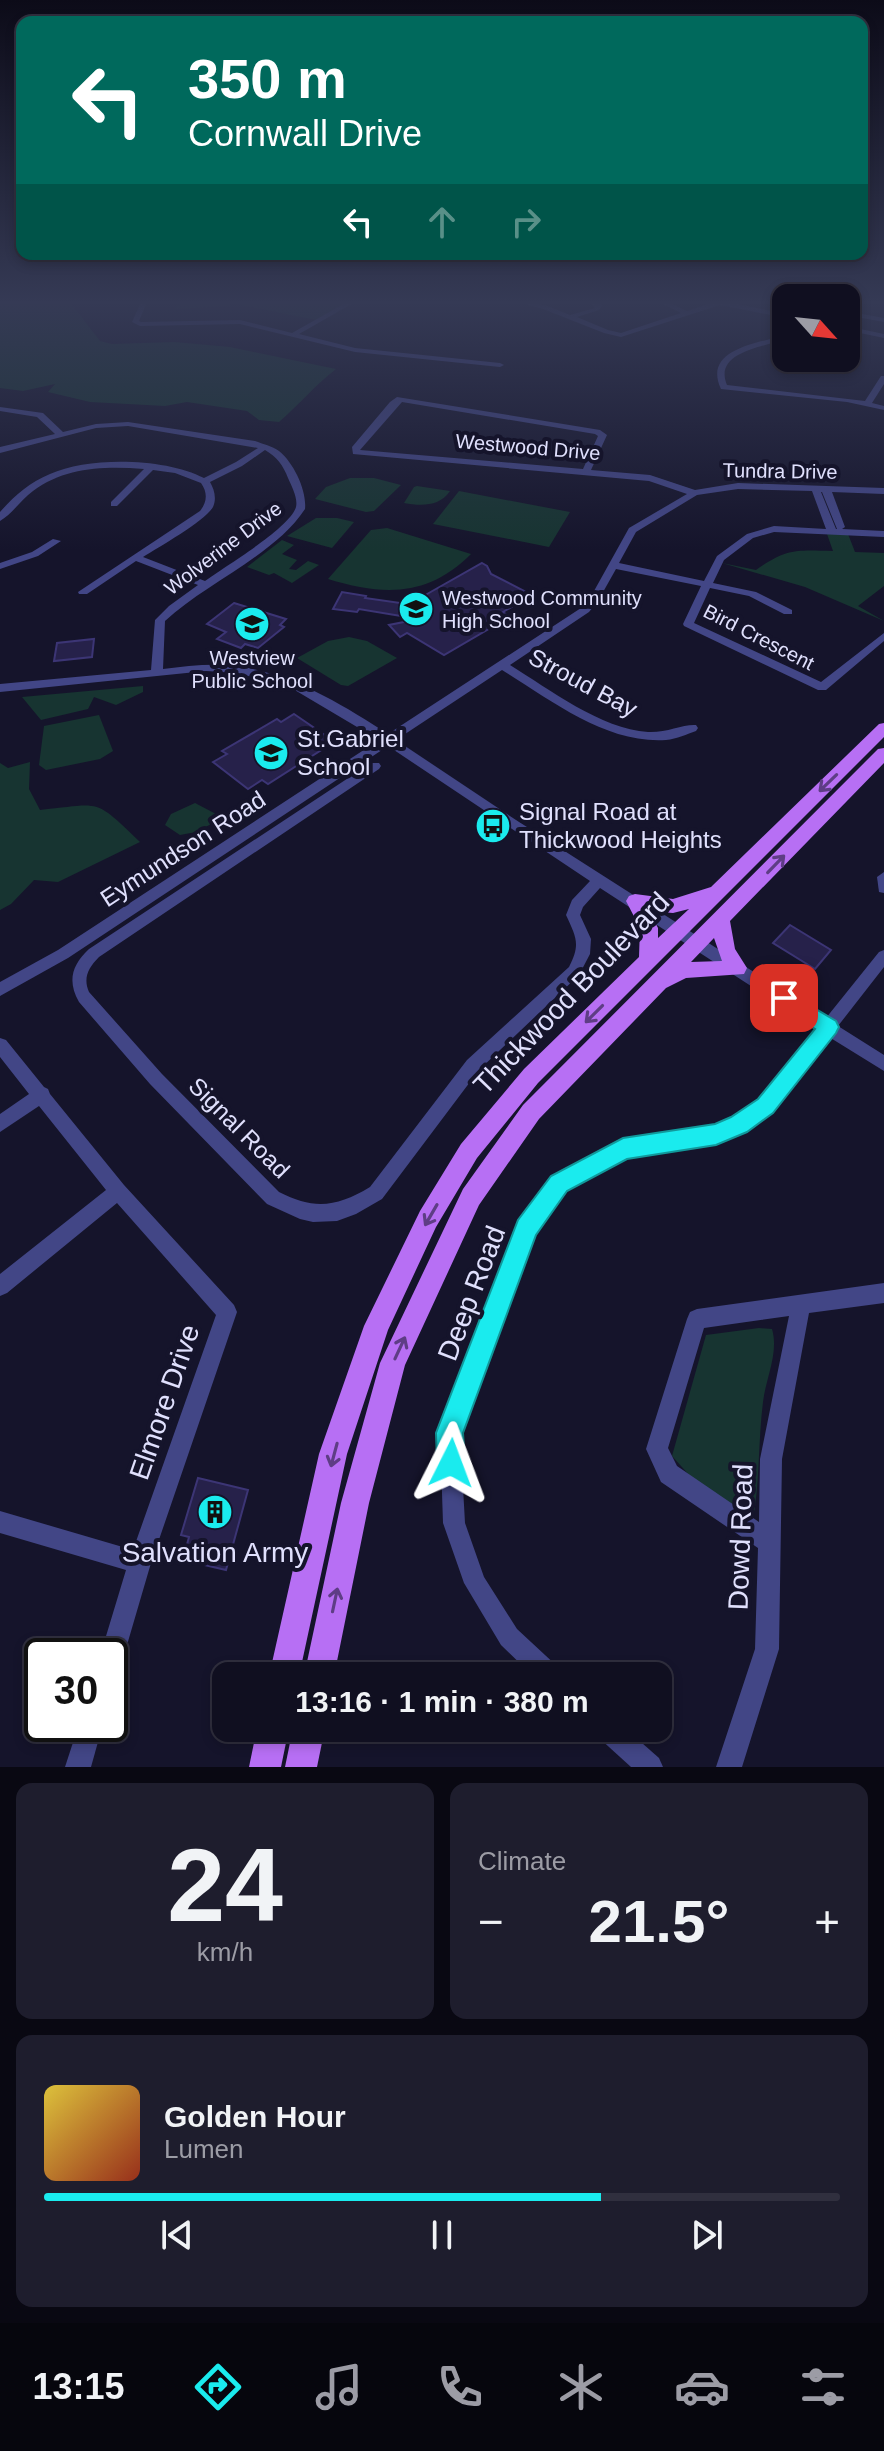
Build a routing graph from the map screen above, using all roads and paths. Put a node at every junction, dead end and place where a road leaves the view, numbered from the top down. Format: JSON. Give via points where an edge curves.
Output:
{"nodes":[{"id":1,"x":722,"y":384,"type":"edge"},
{"id":2,"x":880,"y":384,"type":"edge"},
{"id":3,"x":867,"y":404,"type":"junction"},
{"id":4,"x":884,"y":408,"type":"edge"},
{"id":5,"x":0,"y":409,"type":"edge"},
{"id":6,"x":60,"y":434,"type":"junction"},
{"id":7,"x":264,"y":447,"type":"junction"},
{"id":8,"x":0,"y":450,"type":"edge"},
{"id":9,"x":150,"y":468,"type":"junction"},
{"id":10,"x":587,"y":470,"type":"junction"},
{"id":11,"x":204,"y":481,"type":"junction"},
{"id":12,"x":821,"y":489,"type":"junction"},
{"id":13,"x":884,"y":491,"type":"edge"},
{"id":14,"x":694,"y":493,"type":"junction"},
{"id":15,"x":114,"y":504,"type":"dead end"},
{"id":16,"x":0,"y":518,"type":"edge"},
{"id":17,"x":837,"y":531,"type":"junction"},
{"id":18,"x":884,"y":534,"type":"edge"},
{"id":19,"x":56,"y":541,"type":"dead end"},
{"id":20,"x":136,"y":558,"type":"junction"},
{"id":21,"x":615,"y":562,"type":"junction"},
{"id":22,"x":0,"y":566,"type":"edge"},
{"id":23,"x":707,"y":583,"type":"junction"},
{"id":24,"x":204,"y":584,"type":"junction"},
{"id":25,"x":83,"y":592,"type":"dead end"},
{"id":26,"x":788,"y":612,"type":"dead end"},
{"id":27,"x":884,"y":636,"type":"edge"},
{"id":28,"x":502,"y":665,"type":"junction"},
{"id":29,"x":157,"y":672,"type":"junction"},
{"id":30,"x":0,"y":688,"type":"edge"},
{"id":31,"x":692,"y":728,"type":"dead end"},
{"id":32,"x":884,"y":728,"type":"edge"},
{"id":33,"x":388,"y":740,"type":"junction"},
{"id":34,"x":884,"y":753,"type":"edge"},
{"id":35,"x":375,"y":766,"type":"dead end"},
{"id":36,"x":324,"y":791,"type":"junction"},
{"id":37,"x":884,"y":877,"type":"edge"},
{"id":38,"x":600,"y":879,"type":"junction"},
{"id":39,"x":726,"y":884,"type":"junction"},
{"id":40,"x":884,"y":888,"type":"edge"},
{"id":41,"x":635,"y":901,"type":"junction"},
{"id":42,"x":721,"y":920,"type":"junction"},
{"id":43,"x":679,"y":930,"type":"junction"},
{"id":44,"x":698,"y":942,"type":"junction"},
{"id":45,"x":884,"y":956,"type":"edge"},
{"id":46,"x":649,"y":959,"type":"junction"},
{"id":47,"x":737,"y":968,"type":"junction"},
{"id":48,"x":655,"y":987,"type":"junction"},
{"id":49,"x":0,"y":990,"type":"edge"},
{"id":50,"x":829,"y":1027,"type":"junction"},
{"id":51,"x":0,"y":1045,"type":"edge"},
{"id":52,"x":884,"y":1064,"type":"edge"},
{"id":53,"x":42,"y":1094,"type":"junction"},
{"id":54,"x":0,"y":1124,"type":"edge"},
{"id":55,"x":118,"y":1191,"type":"junction"},
{"id":56,"x":0,"y":1286,"type":"edge"},
{"id":57,"x":884,"y":1293,"type":"edge"},
{"id":58,"x":801,"y":1306,"type":"junction"},
{"id":59,"x":0,"y":1522,"type":"edge"},
{"id":60,"x":769,"y":1542,"type":"junction"},
{"id":61,"x":140,"y":1563,"type":"junction"},
{"id":62,"x":117,"y":1638,"type":"edge"},
{"id":63,"x":287,"y":1662,"type":"edge"},
{"id":64,"x":322,"y":1662,"type":"edge"},
{"id":65,"x":536,"y":1662,"type":"edge"},
{"id":66,"x":86,"y":1742,"type":"edge"},
{"id":67,"x":270,"y":1742,"type":"edge"},
{"id":68,"x":306,"y":1742,"type":"edge"},
{"id":69,"x":622,"y":1742,"type":"edge"},
{"id":70,"x":78,"y":1767,"type":"edge"},
{"id":71,"x":265,"y":1767,"type":"edge"},
{"id":72,"x":301,"y":1767,"type":"edge"},
{"id":73,"x":650,"y":1767,"type":"edge"},
{"id":74,"x":729,"y":1767,"type":"edge"}],
"edges":[{"from":1,"to":3,"type":"street"},
{"from":2,"to":3,"type":"street"},
{"from":3,"to":4,"type":"street"},
{"from":5,"to":6,"type":"street","via":[[45,417]]},
{"from":6,"to":7,"type":"street","via":[[128,424]]},
{"from":6,"to":8,"type":"street"},
{"from":7,"to":11,"type":"street"},
{"from":7,"to":24,"type":"street","name":"Wolverine Drive","via":[[287,463],[301,498],[300,512]]},
{"from":9,"to":11,"type":"street"},
{"from":9,"to":15,"type":"street"},
{"from":9,"to":16,"type":"street","via":[[116,463],[66,470],[37,483]]},
{"from":10,"to":10,"type":"street","name":"Westwood Drive","via":[[356,452],[355,449],[400,399],[597,432],[603,435]]},
{"from":10,"to":14,"type":"street","name":"Westwood Drive","via":[[660,479]]},
{"from":11,"to":20,"type":"street","via":[[210,504],[203,513]]},
{"from":12,"to":13,"type":"street","name":"Tundra Drive"},
{"from":12,"to":14,"type":"street","name":"Tundra Drive","via":[[738,486]]},
{"from":12,"to":17,"type":"street"},
{"from":14,"to":21,"type":"street","name":"Tundra Drive","via":[[632,530]]},
{"from":17,"to":18,"type":"street","name":"Bird Crescent"},
{"from":17,"to":23,"type":"street","name":"Bird Crescent","via":[[774,529],[750,536],[720,558]]},
{"from":19,"to":22,"type":"street"},
{"from":20,"to":24,"type":"street"},
{"from":20,"to":25,"type":"street"},
{"from":21,"to":23,"type":"street","name":"Bird Crescent"},
{"from":21,"to":28,"type":"street","name":"Tundra Drive","via":[[585,610]]},
{"from":23,"to":26,"type":"street","via":[[752,594]]},
{"from":23,"to":27,"type":"street","name":"Bird Crescent","via":[[688,624],[816,686],[827,686]]},
{"from":24,"to":29,"type":"street","name":"Wolverine Drive","via":[[160,620]]},
{"from":28,"to":31,"type":"street","name":"Stroud Bay","via":[[637,736],[679,735]]},
{"from":28,"to":33,"type":"street","name":"Tundra Drive"},
{"from":29,"to":30,"type":"street"},
{"from":29,"to":33,"type":"street","via":[[238,670],[297,686]]},
{"from":32,"to":39,"type":"main road","name":"Thickwood Boulevard","one_way":true},
{"from":33,"to":36,"type":"street","name":"Eymundson Road"},
{"from":33,"to":38,"type":"street"},
{"from":42,"to":34,"type":"main road","one_way":true},
{"from":35,"to":36,"type":"street","name":"Signal Road"},
{"from":36,"to":38,"type":"street","name":"Signal Road","via":[[94,953],[77,983],[156,1079],[273,1198],[294,1210],[337,1213],[376,1193],[473,1065],[574,971],[584,939],[573,915]]},
{"from":36,"to":49,"type":"street","name":"Eymundson Road"},
{"from":37,"to":40,"type":"street"},
{"from":38,"to":41,"type":"street"},
{"from":39,"to":41,"type":"main road","via":[[681,906]]},
{"from":39,"to":43,"type":"main road","name":"Thickwood Boulevard"},
{"from":41,"to":43,"type":"street"},
{"from":41,"to":46,"type":"main road","via":[[649,928]]},
{"from":42,"to":44,"type":"main road"},
{"from":42,"to":47,"type":"main road","via":[[726,950]]},
{"from":43,"to":44,"type":"street"},
{"from":43,"to":46,"type":"main road","name":"Thickwood Boulevard"},
{"from":44,"to":47,"type":"street"},
{"from":44,"to":48,"type":"main road"},
{"from":45,"to":50,"type":"street","name":"Deep Road"},
{"from":46,"to":63,"type":"main road","name":"Thickwood Boulevard","one_way":true,"via":[[531,1076],[469,1151],[428,1219],[377,1326],[333,1454]]},
{"from":47,"to":48,"type":"main road","via":[[683,970]]},
{"from":47,"to":50,"type":"street"},
{"from":64,"to":48,"type":"main road","one_way":true,"via":[[355,1503],[393,1363],[471,1197],[531,1112]]},
{"from":50,"to":52,"type":"street"},
{"from":50,"to":65,"type":"street","name":"Deep Road","via":[[765,1106],[739,1124],[716,1135],[623,1149],[559,1183],[527,1228],[450,1433],[454,1523],[475,1583],[509,1637]]},
{"from":51,"to":53,"type":"street","name":"Elmore Drive"},
{"from":53,"to":54,"type":"street"},
{"from":53,"to":55,"type":"street","name":"Elmore Drive"},
{"from":55,"to":56,"type":"street"},
{"from":55,"to":61,"type":"street","name":"Elmore Drive","via":[[227,1312]]},
{"from":57,"to":58,"type":"street"},
{"from":58,"to":60,"type":"street","name":"Dowd Road","via":[[771,1459]]},
{"from":58,"to":60,"type":"street","via":[[697,1319],[657,1449],[669,1474]]},
{"from":59,"to":61,"type":"street"},
{"from":60,"to":74,"type":"street","name":"Dowd Road","via":[[767,1649]]},
{"from":61,"to":62,"type":"street","name":"Elmore Drive"},
{"from":66,"to":70,"type":"street"},
{"from":67,"to":71,"type":"main road"},
{"from":68,"to":72,"type":"main road"},
{"from":69,"to":73,"type":"street"}]}
